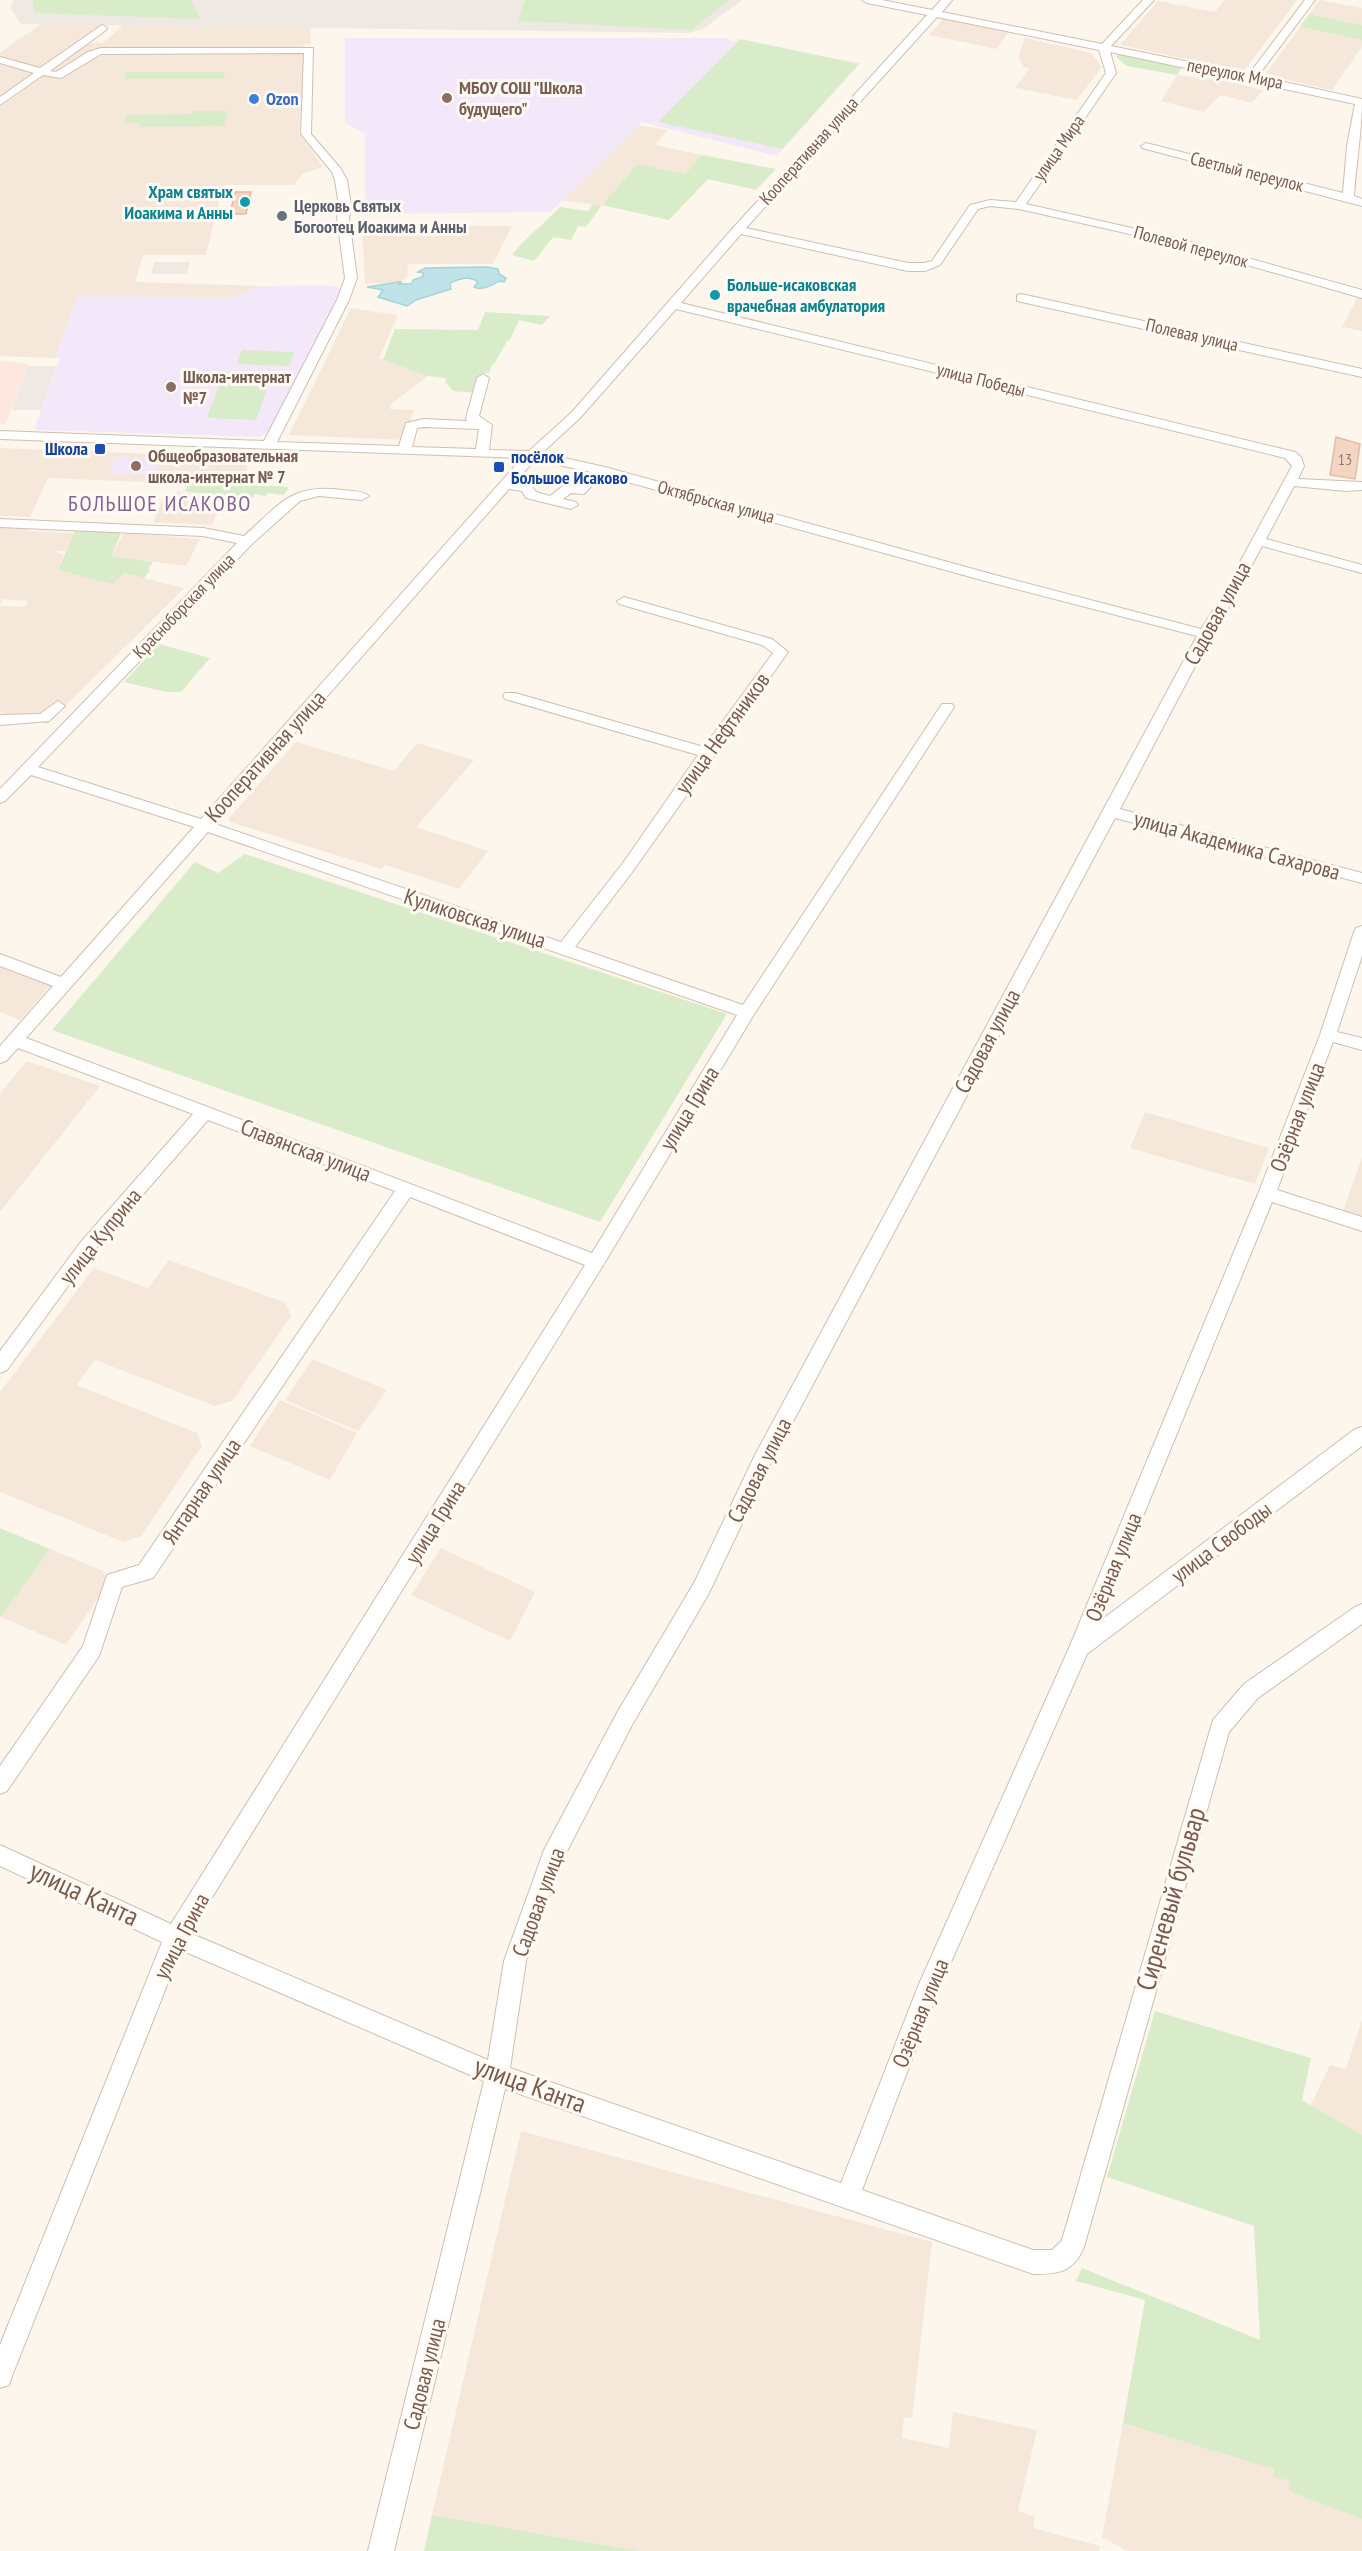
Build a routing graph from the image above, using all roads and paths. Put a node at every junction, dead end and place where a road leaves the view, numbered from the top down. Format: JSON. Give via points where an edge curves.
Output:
{"nodes":[{"id":1,"x":867,"y":0,"type":"edge"},
{"id":2,"x":947,"y":0,"type":"edge"},
{"id":3,"x":1149,"y":0,"type":"edge"},
{"id":4,"x":1310,"y":0,"type":"edge"},
{"id":5,"x":935,"y":13,"type":"junction"},
{"id":6,"x":102,"y":28,"type":"dead end"},
{"id":7,"x":1104,"y":48,"type":"junction"},
{"id":8,"x":0,"y":60,"type":"edge"},
{"id":9,"x":42,"y":72,"type":"junction"},
{"id":10,"x":1251,"y":78,"type":"junction"},
{"id":11,"x":0,"y":102,"type":"edge"},
{"id":12,"x":1361,"y":107,"type":"edge"},
{"id":13,"x":1146,"y":146,"type":"dead end"},
{"id":14,"x":1348,"y":198,"type":"junction"},
{"id":15,"x":1362,"y":204,"type":"edge"},
{"id":16,"x":1019,"y":206,"type":"junction"},
{"id":17,"x":738,"y":230,"type":"junction"},
{"id":18,"x":1362,"y":294,"type":"edge"},
{"id":19,"x":1021,"y":298,"type":"dead end"},
{"id":20,"x":672,"y":304,"type":"junction"},
{"id":21,"x":1362,"y":373,"type":"edge"},
{"id":22,"x":483,"y":378,"type":"dead end"},
{"id":23,"x":486,"y":425,"type":"junction"},
{"id":24,"x":0,"y":435,"type":"edge"},
{"id":25,"x":269,"y":444,"type":"junction"},
{"id":26,"x":405,"y":449,"type":"junction"},
{"id":27,"x":482,"y":452,"type":"junction"},
{"id":28,"x":532,"y":455,"type":"junction"},
{"id":29,"x":1290,"y":455,"type":"joint"},
{"id":30,"x":600,"y":471,"type":"junction"},
{"id":31,"x":1289,"y":482,"type":"junction"},
{"id":32,"x":507,"y":485,"type":"junction"},
{"id":33,"x":1362,"y":486,"type":"edge"},
{"id":34,"x":362,"y":496,"type":"dead end"},
{"id":35,"x":553,"y":500,"type":"junction"},
{"id":36,"x":571,"y":505,"type":"dead end"},
{"id":37,"x":0,"y":523,"type":"edge"},
{"id":38,"x":247,"y":541,"type":"junction"},
{"id":39,"x":1257,"y":541,"type":"junction"},
{"id":40,"x":1362,"y":569,"type":"edge"},
{"id":41,"x":624,"y":601,"type":"dead end"},
{"id":42,"x":1205,"y":634,"type":"junction"},
{"id":43,"x":510,"y":696,"type":"dead end"},
{"id":44,"x":58,"y":706,"type":"dead end"},
{"id":45,"x":947,"y":707,"type":"dead end"},
{"id":46,"x":0,"y":720,"type":"edge"},
{"id":47,"x":707,"y":753,"type":"junction"},
{"id":48,"x":28,"y":769,"type":"junction"},
{"id":49,"x":0,"y":798,"type":"edge"},
{"id":50,"x":1111,"y":812,"type":"junction"},
{"id":51,"x":203,"y":825,"type":"junction"},
{"id":52,"x":1362,"y":878,"type":"edge"},
{"id":53,"x":1362,"y":932,"type":"edge"},
{"id":54,"x":565,"y":948,"type":"junction"},
{"id":55,"x":0,"y":960,"type":"edge"},
{"id":56,"x":63,"y":984,"type":"junction"},
{"id":57,"x":747,"y":1012,"type":"junction"},
{"id":58,"x":1328,"y":1035,"type":"junction"},
{"id":59,"x":14,"y":1040,"type":"junction"},
{"id":60,"x":1362,"y":1044,"type":"edge"},
{"id":61,"x":0,"y":1057,"type":"edge"},
{"id":62,"x":205,"y":1112,"type":"junction"},
{"id":63,"x":406,"y":1188,"type":"junction"},
{"id":64,"x":1267,"y":1194,"type":"junction"},
{"id":65,"x":1362,"y":1224,"type":"edge"},
{"id":66,"x":596,"y":1262,"type":"junction"},
{"id":67,"x":0,"y":1365,"type":"edge"},
{"id":68,"x":1362,"y":1435,"type":"edge"},
{"id":69,"x":1362,"y":1613,"type":"edge"},
{"id":70,"x":1079,"y":1648,"type":"junction"},
{"id":71,"x":0,"y":1784,"type":"edge"},
{"id":72,"x":0,"y":1856,"type":"edge"},
{"id":73,"x":175,"y":1936,"type":"junction"},
{"id":74,"x":496,"y":2075,"type":"junction"},
{"id":75,"x":848,"y":2196,"type":"junction"},
{"id":76,"x":1072,"y":2247,"type":"joint"},
{"id":77,"x":0,"y":2376,"type":"edge"},
{"id":78,"x":381,"y":2551,"type":"edge"}],
"edges":[{"from":1,"to":5,"type":"street","name":"переулок Мира"},
{"from":2,"to":5,"type":"street","name":"Кооперативная улица"},
{"from":3,"to":7,"type":"street"},
{"from":4,"to":10,"type":"street"},
{"from":5,"to":7,"type":"street","name":"переулок Мира"},
{"from":5,"to":17,"type":"street","name":"Кооперативная улица"},
{"from":6,"to":9,"type":"street"},
{"from":7,"to":10,"type":"street","name":"переулок Мира"},
{"from":7,"to":16,"type":"street","name":"улица Мира","via":[[1111,73]]},
{"from":8,"to":9,"type":"street"},
{"from":9,"to":11,"type":"street"},
{"from":9,"to":25,"type":"street","via":[[57,76],[101,51],[309,50],[306,134],[340,180],[351,278]]},
{"from":10,"to":12,"type":"street","name":"переулок Мира","via":[[1352,98]]},
{"from":12,"to":14,"type":"street","via":[[1352,146]]},
{"from":13,"to":14,"type":"street","name":"Светлый переулок"},
{"from":14,"to":15,"type":"street","name":"Светлый переулок"},
{"from":16,"to":17,"type":"street","name":"улица Мира","via":[[982,203],[974,207],[936,263],[925,267],[908,267]]},
{"from":16,"to":18,"type":"street","name":"Полевой переулок","via":[[1176,241]]},
{"from":17,"to":20,"type":"street","name":"Кооперативная улица"},
{"from":19,"to":21,"type":"street","name":"Полевая улица"},
{"from":20,"to":28,"type":"street","name":"Кооперативная улица","via":[[576,415]]},
{"from":20,"to":29,"type":"street","name":"улица Победы"},
{"from":22,"to":23,"type":"street","via":[[472,418]]},
{"from":23,"to":26,"type":"street","via":[[411,426]]},
{"from":23,"to":27,"type":"street"},
{"from":24,"to":25,"type":"street","name":"Октябрьская улица"},
{"from":25,"to":26,"type":"street","name":"Октябрьская улица"},
{"from":26,"to":27,"type":"street","name":"Октябрьская улица"},
{"from":27,"to":28,"type":"street","name":"Октябрьская улица"},
{"from":28,"to":30,"type":"street","name":"Октябрьская улица"},
{"from":28,"to":32,"type":"street","name":"Кооперативная улица"},
{"from":29,"to":31,"type":"street","name":"Садовая улица","via":[[1298,466]]},
{"from":30,"to":35,"type":"street","via":[[579,490],[569,488]]},
{"from":30,"to":42,"type":"street","name":"Октябрьская улица"},
{"from":31,"to":33,"type":"street"},
{"from":31,"to":39,"type":"street","name":"Садовая улица"},
{"from":32,"to":35,"type":"street","via":[[526,488],[531,495]]},
{"from":32,"to":51,"type":"street","name":"Кооперативная улица"},
{"from":34,"to":38,"type":"street","via":[[301,494]]},
{"from":35,"to":36,"type":"street"},
{"from":37,"to":38,"type":"street","name":"Красноборская улица","via":[[203,532]]},
{"from":38,"to":48,"type":"street","name":"Красноборская улица"},
{"from":39,"to":40,"type":"street"},
{"from":39,"to":42,"type":"street","name":"Садовая улица"},
{"from":41,"to":47,"type":"street","name":"улица Нефтяников","via":[[767,642],[781,652]]},
{"from":42,"to":50,"type":"street","name":"Садовая улица"},
{"from":43,"to":47,"type":"street"},
{"from":44,"to":46,"type":"street","via":[[44,718]]},
{"from":45,"to":57,"type":"street","name":"улица Грина"},
{"from":47,"to":54,"type":"street","name":"улица Нефтяников","via":[[628,867]]},
{"from":48,"to":49,"type":"street","name":"Красноборская улица"},
{"from":48,"to":51,"type":"street","name":"Куликовская улица"},
{"from":50,"to":52,"type":"street","name":"улица Академика Сахарова"},
{"from":50,"to":74,"type":"street","name":"Садовая улица","via":[[762,1461],[701,1588],[625,1718],[552,1857],[515,1961]]},
{"from":51,"to":54,"type":"street","name":"Куликовская улица"},
{"from":51,"to":56,"type":"street","name":"Кооперативная улица"},
{"from":53,"to":58,"type":"street","name":"Озёрная улица"},
{"from":54,"to":57,"type":"street","name":"Куликовская улица"},
{"from":55,"to":56,"type":"street"},
{"from":56,"to":59,"type":"street","name":"Кооперативная улица"},
{"from":57,"to":66,"type":"street","name":"улица Грина"},
{"from":58,"to":60,"type":"street"},
{"from":58,"to":64,"type":"street","name":"Озёрная улица"},
{"from":59,"to":61,"type":"street","name":"Кооперативная улица"},
{"from":59,"to":62,"type":"street","name":"Славянская улица"},
{"from":62,"to":63,"type":"street","name":"Славянская улица"},
{"from":62,"to":67,"type":"street","name":"улица Куприна","via":[[86,1248]]},
{"from":63,"to":66,"type":"street","name":"Славянская улица"},
{"from":63,"to":71,"type":"street","name":"Янтарная улица","via":[[146,1572],[114,1581],[92,1650]]},
{"from":64,"to":65,"type":"street"},
{"from":64,"to":70,"type":"street","name":"Озёрная улица"},
{"from":66,"to":73,"type":"street","name":"улица Грина"},
{"from":68,"to":70,"type":"street","name":"улица Свободы"},
{"from":69,"to":76,"type":"street","name":"Сиреневый бульвар","via":[[1251,1691],[1220,1727]]},
{"from":70,"to":75,"type":"street","name":"Озёрная улица","via":[[927,1992]]},
{"from":72,"to":73,"type":"street","name":"улица Канта"},
{"from":73,"to":74,"type":"street","name":"улица Канта"},
{"from":73,"to":77,"type":"street","name":"улица Грина"},
{"from":74,"to":75,"type":"street","name":"улица Канта"},
{"from":74,"to":78,"type":"street","name":"Садовая улица"},
{"from":75,"to":76,"type":"street","name":"улица Канта","via":[[1033,2262],[1057,2262]]}]}
